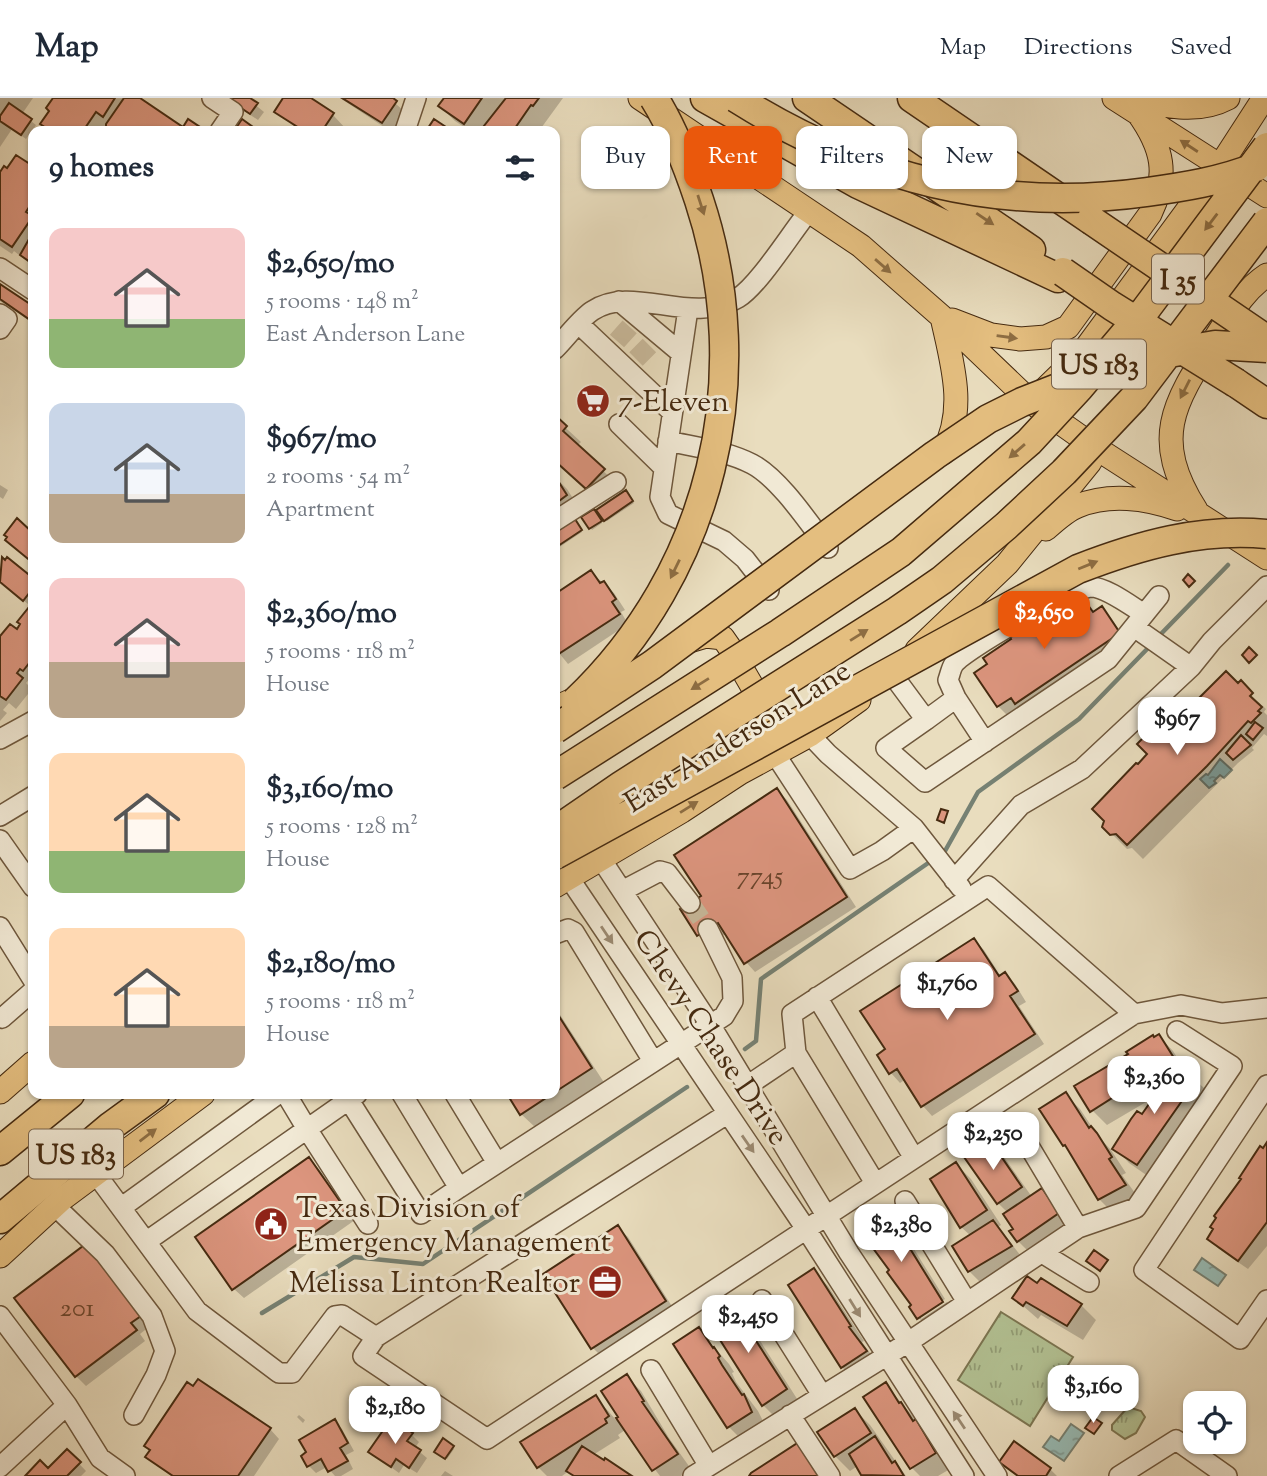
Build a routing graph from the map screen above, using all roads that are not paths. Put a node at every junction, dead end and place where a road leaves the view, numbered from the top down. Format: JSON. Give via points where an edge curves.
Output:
{"nodes":[{"id":1,"x":212,"y":98,"type":"edge"},
{"id":2,"x":416,"y":98,"type":"edge"},
{"id":3,"x":640,"y":98,"type":"edge"},
{"id":4,"x":654,"y":98,"type":"edge"},
{"id":5,"x":705,"y":98,"type":"edge"},
{"id":6,"x":736,"y":98,"type":"edge"},
{"id":7,"x":807,"y":98,"type":"edge"},
{"id":8,"x":912,"y":98,"type":"edge"},
{"id":9,"x":1114,"y":98,"type":"edge"},
{"id":10,"x":1228,"y":98,"type":"edge"},
{"id":11,"x":1264,"y":98,"type":"edge"},
{"id":12,"x":1134,"y":106,"type":"edge"},
{"id":13,"x":223,"y":126,"type":"edge"},
{"id":14,"x":407,"y":126,"type":"edge"},
{"id":15,"x":1267,"y":148,"type":"edge"},
{"id":16,"x":1267,"y":162,"type":"edge"},
{"id":17,"x":1220,"y":166,"type":"junction"},
{"id":18,"x":1267,"y":196,"type":"edge"},
{"id":19,"x":809,"y":211,"type":"junction"},
{"id":20,"x":1267,"y":222,"type":"edge"},
{"id":21,"x":1267,"y":241,"type":"edge"},
{"id":22,"x":0,"y":268,"type":"edge"},
{"id":23,"x":1060,"y":275,"type":"junction"},
{"id":24,"x":1267,"y":275,"type":"edge"},
{"id":25,"x":28,"y":287,"type":"edge"},
{"id":26,"x":618,"y":300,"type":"junction"},
{"id":27,"x":688,"y":309,"type":"junction"},
{"id":28,"x":0,"y":314,"type":"edge"},
{"id":29,"x":942,"y":317,"type":"junction"},
{"id":30,"x":579,"y":324,"type":"junction"},
{"id":31,"x":0,"y":329,"type":"edge"},
{"id":32,"x":1267,"y":342,"type":"edge"},
{"id":33,"x":560,"y":344,"type":"edge"},
{"id":34,"x":681,"y":353,"type":"junction"},
{"id":35,"x":1031,"y":402,"type":"junction"},
{"id":36,"x":1267,"y":404,"type":"edge"},
{"id":37,"x":672,"y":412,"type":"junction"},
{"id":38,"x":619,"y":424,"type":"dead end"},
{"id":39,"x":668,"y":441,"type":"junction"},
{"id":40,"x":1099,"y":450,"type":"junction"},
{"id":41,"x":936,"y":466,"type":"junction"},
{"id":42,"x":664,"y":468,"type":"junction"},
{"id":43,"x":616,"y":482,"type":"dead end"},
{"id":44,"x":1200,"y":516,"type":"junction"},
{"id":45,"x":560,"y":519,"type":"edge"},
{"id":46,"x":1267,"y":534,"type":"edge"},
{"id":47,"x":829,"y":549,"type":"junction"},
{"id":48,"x":1267,"y":558,"type":"edge"},
{"id":49,"x":1007,"y":564,"type":"junction"},
{"id":50,"x":1267,"y":586,"type":"edge"},
{"id":51,"x":769,"y":590,"type":"junction"},
{"id":52,"x":1159,"y":596,"type":"dead end"},
{"id":53,"x":1141,"y":625,"type":"junction"},
{"id":54,"x":673,"y":646,"type":"junction"},
{"id":55,"x":1191,"y":667,"type":"junction"},
{"id":56,"x":892,"y":674,"type":"junction"},
{"id":57,"x":956,"y":698,"type":"junction"},
{"id":58,"x":560,"y":706,"type":"edge"},
{"id":59,"x":560,"y":716,"type":"edge"},
{"id":60,"x":926,"y":720,"type":"junction"},
{"id":61,"x":28,"y":724,"type":"edge"},
{"id":62,"x":560,"y":726,"type":"edge"},
{"id":63,"x":810,"y":735,"type":"junction"},
{"id":64,"x":0,"y":739,"type":"edge"},
{"id":65,"x":985,"y":741,"type":"junction"},
{"id":66,"x":775,"y":754,"type":"junction"},
{"id":67,"x":560,"y":773,"type":"edge"},
{"id":68,"x":740,"y":774,"type":"junction"},
{"id":69,"x":28,"y":804,"type":"edge"},
{"id":70,"x":0,"y":816,"type":"edge"},
{"id":71,"x":560,"y":828,"type":"edge"},
{"id":72,"x":914,"y":828,"type":"junction"},
{"id":73,"x":0,"y":840,"type":"edge"},
{"id":74,"x":601,"y":859,"type":"junction"},
{"id":75,"x":560,"y":872,"type":"edge"},
{"id":76,"x":560,"y":873,"type":"edge"},
{"id":77,"x":560,"y":874,"type":"edge"},
{"id":78,"x":951,"y":875,"type":"junction"},
{"id":79,"x":28,"y":880,"type":"edge"},
{"id":80,"x":622,"y":891,"type":"junction"},
{"id":81,"x":970,"y":898,"type":"junction"},
{"id":82,"x":690,"y":903,"type":"tunnel mouth"},
{"id":83,"x":0,"y":927,"type":"edge"},
{"id":84,"x":708,"y":929,"type":"tunnel mouth"},
{"id":85,"x":560,"y":932,"type":"edge"},
{"id":86,"x":0,"y":954,"type":"edge"},
{"id":87,"x":20,"y":958,"type":"junction"},
{"id":88,"x":28,"y":972,"type":"edge"},
{"id":89,"x":28,"y":995,"type":"edge"},
{"id":90,"x":817,"y":998,"type":"junction"},
{"id":91,"x":1267,"y":1008,"type":"edge"},
{"id":92,"x":1134,"y":1014,"type":"junction"},
{"id":93,"x":0,"y":1017,"type":"edge"},
{"id":94,"x":711,"y":1026,"type":"junction"},
{"id":95,"x":1177,"y":1031,"type":"dead end"},
{"id":96,"x":681,"y":1043,"type":"junction"},
{"id":97,"x":796,"y":1053,"type":"junction"},
{"id":98,"x":653,"y":1061,"type":"junction"},
{"id":99,"x":28,"y":1067,"type":"edge"},
{"id":100,"x":1267,"y":1085,"type":"edge"},
{"id":101,"x":747,"y":1086,"type":"junction"},
{"id":102,"x":0,"y":1090,"type":"edge"},
{"id":103,"x":64,"y":1099,"type":"edge"},
{"id":104,"x":148,"y":1099,"type":"edge"},
{"id":105,"x":188,"y":1099,"type":"edge"},
{"id":106,"x":271,"y":1099,"type":"edge"},
{"id":107,"x":289,"y":1099,"type":"edge"},
{"id":108,"x":346,"y":1099,"type":"edge"},
{"id":109,"x":352,"y":1099,"type":"edge"},
{"id":110,"x":405,"y":1099,"type":"edge"},
{"id":111,"x":458,"y":1099,"type":"edge"},
{"id":112,"x":727,"y":1114,"type":"junction"},
{"id":113,"x":307,"y":1129,"type":"junction"},
{"id":114,"x":1020,"y":1131,"type":"dead end"},
{"id":115,"x":0,"y":1152,"type":"edge"},
{"id":116,"x":914,"y":1158,"type":"junction"},
{"id":117,"x":498,"y":1163,"type":"junction"},
{"id":118,"x":96,"y":1174,"type":"junction"},
{"id":119,"x":875,"y":1183,"type":"junction"},
{"id":120,"x":459,"y":1188,"type":"junction"},
{"id":121,"x":905,"y":1201,"type":"dead end"},
{"id":122,"x":55,"y":1206,"type":"junction"},
{"id":123,"x":122,"y":1207,"type":"junction"},
{"id":124,"x":826,"y":1216,"type":"junction"},
{"id":125,"x":0,"y":1219,"type":"edge"},
{"id":126,"x":368,"y":1224,"type":"dead end"},
{"id":127,"x":1078,"y":1228,"type":"junction"},
{"id":128,"x":806,"y":1229,"type":"junction"},
{"id":129,"x":147,"y":1241,"type":"junction"},
{"id":130,"x":1042,"y":1253,"type":"junction"},
{"id":131,"x":0,"y":1256,"type":"edge"},
{"id":132,"x":1089,"y":1282,"type":"dead end"},
{"id":133,"x":762,"y":1300,"type":"dead end"},
{"id":134,"x":1267,"y":1300,"type":"edge"},
{"id":135,"x":967,"y":1302,"type":"junction"},
{"id":136,"x":0,"y":1316,"type":"edge"},
{"id":137,"x":376,"y":1337,"type":"junction"},
{"id":138,"x":907,"y":1343,"type":"junction"},
{"id":139,"x":885,"y":1355,"type":"junction"},
{"id":140,"x":651,"y":1370,"type":"dead end"},
{"id":141,"x":822,"y":1395,"type":"junction"},
{"id":142,"x":67,"y":1405,"type":"junction"},
{"id":143,"x":134,"y":1415,"type":"dead end"},
{"id":144,"x":790,"y":1415,"type":"junction"},
{"id":145,"x":983,"y":1456,"type":"junction"},
{"id":146,"x":0,"y":1467,"type":"edge"},
{"id":147,"x":701,"y":1471,"type":"edge"},
{"id":148,"x":960,"y":1474,"type":"edge"},
{"id":149,"x":125,"y":1476,"type":"edge"},
{"id":150,"x":830,"y":1476,"type":"edge"},
{"id":151,"x":997,"y":1476,"type":"edge"},
{"id":152,"x":1119,"y":1476,"type":"edge"},
{"id":153,"x":1227,"y":1476,"type":"edge"}],
"edges":[{"from":1,"to":13,"type":"street","via":[[233,112]]},
{"from":2,"to":14,"type":"street"},
{"from":3,"to":19,"type":"main road"},
{"from":4,"to":59,"type":"highway","one_way":true,"bridge":true,"via":[[687,162],[708,225],[719,282],[726,343],[716,446],[697,519],[674,573],[637,631]]},
{"from":5,"to":23,"type":"highway","via":[[858,184]]},
{"from":6,"to":16,"type":"highway","bridge":true,"via":[[802,136],[890,173],[994,195],[1116,197],[1183,187]]},
{"from":7,"to":23,"type":"highway","number":"I 35","one_way":true},
{"from":8,"to":32,"type":"highway","number":"I 35","bridge":true},
{"from":9,"to":12,"type":"main road"},
{"from":10,"to":12,"type":"main road","via":[[1176,109]]},
{"from":11,"to":17,"type":"main road"},
{"from":17,"to":12,"type":"main road","one_way":true},
{"from":29,"to":12,"type":"main road","one_way":true,"via":[[991,335],[1020,339],[1046,337],[1069,327],[1160,194],[1162,167],[1152,133]]},
{"from":15,"to":67,"type":"highway","number":"US 183","one_way":true,"bridge":true,"via":[[1146,309],[1028,442],[901,552]]},
{"from":17,"to":18,"type":"main road"},
{"from":17,"to":35,"type":"main road","via":[[1083,352]]},
{"from":19,"to":27,"type":"street","via":[[738,298],[716,307]]},
{"from":19,"to":29,"type":"main road","one_way":true,"via":[[861,246]]},
{"from":71,"to":20,"type":"highway","number":"US 183","one_way":true,"bridge":true,"via":[[897,611],[1006,526],[1134,398]]},
{"from":21,"to":40,"type":"main road","name":"East Anderson Lane"},
{"from":22,"to":25,"type":"street"},
{"from":23,"to":36,"type":"highway","number":"I 35","bridge":true},
{"from":24,"to":44,"type":"main road","one_way":true,"via":[[1238,303],[1183,389],[1174,412],[1172,460],[1181,486]]},
{"from":26,"to":27,"type":"street"},
{"from":26,"to":30,"type":"street","via":[[593,310]]},
{"from":26,"to":34,"type":"street","via":[[657,338]]},
{"from":27,"to":34,"type":"street"},
{"from":28,"to":31,"type":"street","via":[[7,319]]},
{"from":29,"to":35,"type":"main road"},
{"from":29,"to":41,"type":"main road","via":[[958,401],[954,427]]},
{"from":30,"to":33,"type":"street"},
{"from":30,"to":37,"type":"street","via":[[632,364]]},
{"from":32,"to":62,"type":"highway","bridge":true,"via":[[1215,345],[1129,360],[988,419],[652,665]]},
{"from":34,"to":37,"type":"street"},
{"from":35,"to":40,"type":"main road"},
{"from":35,"to":41,"type":"main road"},
{"from":37,"to":39,"type":"street"},
{"from":38,"to":42,"type":"street"},
{"from":39,"to":42,"type":"street"},
{"from":39,"to":47,"type":"street","via":[[752,464],[771,477]]},
{"from":40,"to":44,"type":"main road"},
{"from":40,"to":49,"type":"main road","name":"East Anderson Lane"},
{"from":41,"to":47,"type":"main road"},
{"from":42,"to":51,"type":"street","via":[[660,497],[668,514],[724,541]]},
{"from":43,"to":45,"type":"street"},
{"from":44,"to":48,"type":"main road"},
{"from":44,"to":49,"type":"main road","via":[[1137,498],[1077,506]]},
{"from":75,"to":46,"type":"highway","one_way":true,"bridge":true,"via":[[1079,569],[1175,538]]},
{"from":47,"to":51,"type":"main road"},
{"from":49,"to":56,"type":"main road","name":"East Anderson Lane"},
{"from":50,"to":55,"type":"street"},
{"from":51,"to":54,"type":"main road","via":[[730,617]]},
{"from":52,"to":53,"type":"street"},
{"from":53,"to":55,"type":"street"},
{"from":53,"to":57,"type":"street","via":[[1111,594],[1091,587],[1006,628],[954,664],[948,680]]},
{"from":53,"to":65,"type":"street","via":[[1108,659]]},
{"from":54,"to":58,"type":"main road","via":[[626,676]]},
{"from":54,"to":68,"type":"main road","via":[[706,636],[723,638],[767,712],[771,730],[762,750]]},
{"from":55,"to":78,"type":"street","via":[[1082,769],[1021,806]]},
{"from":56,"to":60,"type":"street"},
{"from":56,"to":63,"type":"main road","name":"East Anderson Lane"},
{"from":57,"to":60,"type":"street"},
{"from":57,"to":65,"type":"street"},
{"from":60,"to":65,"type":"street","via":[[886,748],[925,782]]},
{"from":61,"to":64,"type":"street"},
{"from":63,"to":66,"type":"main road","name":"East Anderson Lane"},
{"from":63,"to":72,"type":"street"},
{"from":66,"to":68,"type":"main road","name":"East Anderson Lane"},
{"from":66,"to":72,"type":"street","via":[[850,869]]},
{"from":74,"to":68,"type":"main road","name":"East Anderson Lane","one_way":true},
{"from":69,"to":70,"type":"street"},
{"from":72,"to":78,"type":"street"},
{"from":73,"to":79,"type":"street"},
{"from":74,"to":76,"type":"main road","name":"East Anderson Lane"},
{"from":74,"to":80,"type":"street","name":"Chevy Chase Drive"},
{"from":77,"to":96,"type":"street","name":"Chevy Chase Drive","one_way":true},
{"from":78,"to":81,"type":"street"},
{"from":80,"to":82,"type":"street","via":[[660,871],[667,873]]},
{"from":80,"to":94,"type":"street","name":"Chevy Chase Drive"},
{"from":81,"to":90,"type":"street"},
{"from":81,"to":92,"type":"street","via":[[988,886]]},
{"from":83,"to":87,"type":"street"},
{"from":84,"to":94,"type":"street","via":[[732,978],[733,1002]]},
{"from":85,"to":98,"type":"street","via":[[574,932]]},
{"from":86,"to":87,"type":"street"},
{"from":87,"to":88,"type":"street"},
{"from":89,"to":93,"type":"street"},
{"from":90,"to":97,"type":"street","via":[[792,1014]]},
{"from":90,"to":116,"type":"street"},
{"from":91,"to":92,"type":"street","via":[[1222,1013],[1181,1004]]},
{"from":92,"to":116,"type":"street"},
{"from":94,"to":96,"type":"street"},
{"from":94,"to":101,"type":"street","name":"Chevy Chase Drive"},
{"from":95,"to":127,"type":"street","via":[[1232,1066],[1136,1208]]},
{"from":96,"to":98,"type":"street"},
{"from":96,"to":112,"type":"street","name":"Chevy Chase Drive"},
{"from":97,"to":101,"type":"street"},
{"from":97,"to":119,"type":"street"},
{"from":98,"to":117,"type":"street"},
{"from":99,"to":102,"type":"main road"},
{"from":100,"to":134,"type":"street","via":[[1144,1270],[1240,1339]]},
{"from":101,"to":124,"type":"street","name":"Chevy Chase Drive"},
{"from":103,"to":115,"type":"highway","number":"US 183"},
{"from":104,"to":125,"type":"highway","number":"US 183"},
{"from":118,"to":105,"type":"main road","one_way":true},
{"from":106,"to":123,"type":"street"},
{"from":107,"to":113,"type":"street"},
{"from":108,"to":113,"type":"street"},
{"from":109,"to":120,"type":"street","via":[[421,1213]]},
{"from":110,"to":120,"type":"street"},
{"from":111,"to":117,"type":"street"},
{"from":112,"to":128,"type":"street","name":"Chevy Chase Drive","one_way":true},
{"from":112,"to":137,"type":"street"},
{"from":113,"to":126,"type":"street"},
{"from":113,"to":129,"type":"street"},
{"from":114,"to":127,"type":"street"},
{"from":116,"to":119,"type":"street"},
{"from":117,"to":120,"type":"street"},
{"from":118,"to":122,"type":"main road"},
{"from":118,"to":123,"type":"street"},
{"from":119,"to":124,"type":"street"},
{"from":121,"to":135,"type":"street"},
{"from":122,"to":131,"type":"main road"},
{"from":122,"to":143,"type":"street","via":[[105,1254],[152,1316],[165,1350]]},
{"from":123,"to":129,"type":"street"},
{"from":124,"to":128,"type":"street"},
{"from":124,"to":138,"type":"street","name":"Chevy Chase Drive"},
{"from":127,"to":130,"type":"street"},
{"from":128,"to":137,"type":"street","via":[[487,1438],[363,1356]]},
{"from":128,"to":139,"type":"street","name":"Chevy Chase Drive","one_way":true},
{"from":129,"to":137,"type":"street","via":[[197,1311],[279,1373],[292,1373],[335,1316],[342,1315]]},
{"from":130,"to":132,"type":"street"},
{"from":130,"to":135,"type":"street"},
{"from":133,"to":141,"type":"street"},
{"from":135,"to":138,"type":"street"},
{"from":136,"to":142,"type":"street"},
{"from":138,"to":139,"type":"street"},
{"from":145,"to":138,"type":"street","name":"Chevy Chase Drive","one_way":true},
{"from":139,"to":141,"type":"street"},
{"from":139,"to":148,"type":"street","name":"Chevy Chase Drive"},
{"from":140,"to":147,"type":"street"},
{"from":141,"to":144,"type":"street"},
{"from":142,"to":146,"type":"street"},
{"from":142,"to":149,"type":"street","via":[[100,1458]]},
{"from":144,"to":147,"type":"street"},
{"from":144,"to":150,"type":"street"},
{"from":145,"to":148,"type":"street"},
{"from":145,"to":151,"type":"street","name":"Chevy Chase Drive"},
{"from":152,"to":153,"type":"street","via":[[1176,1440]]}]}
